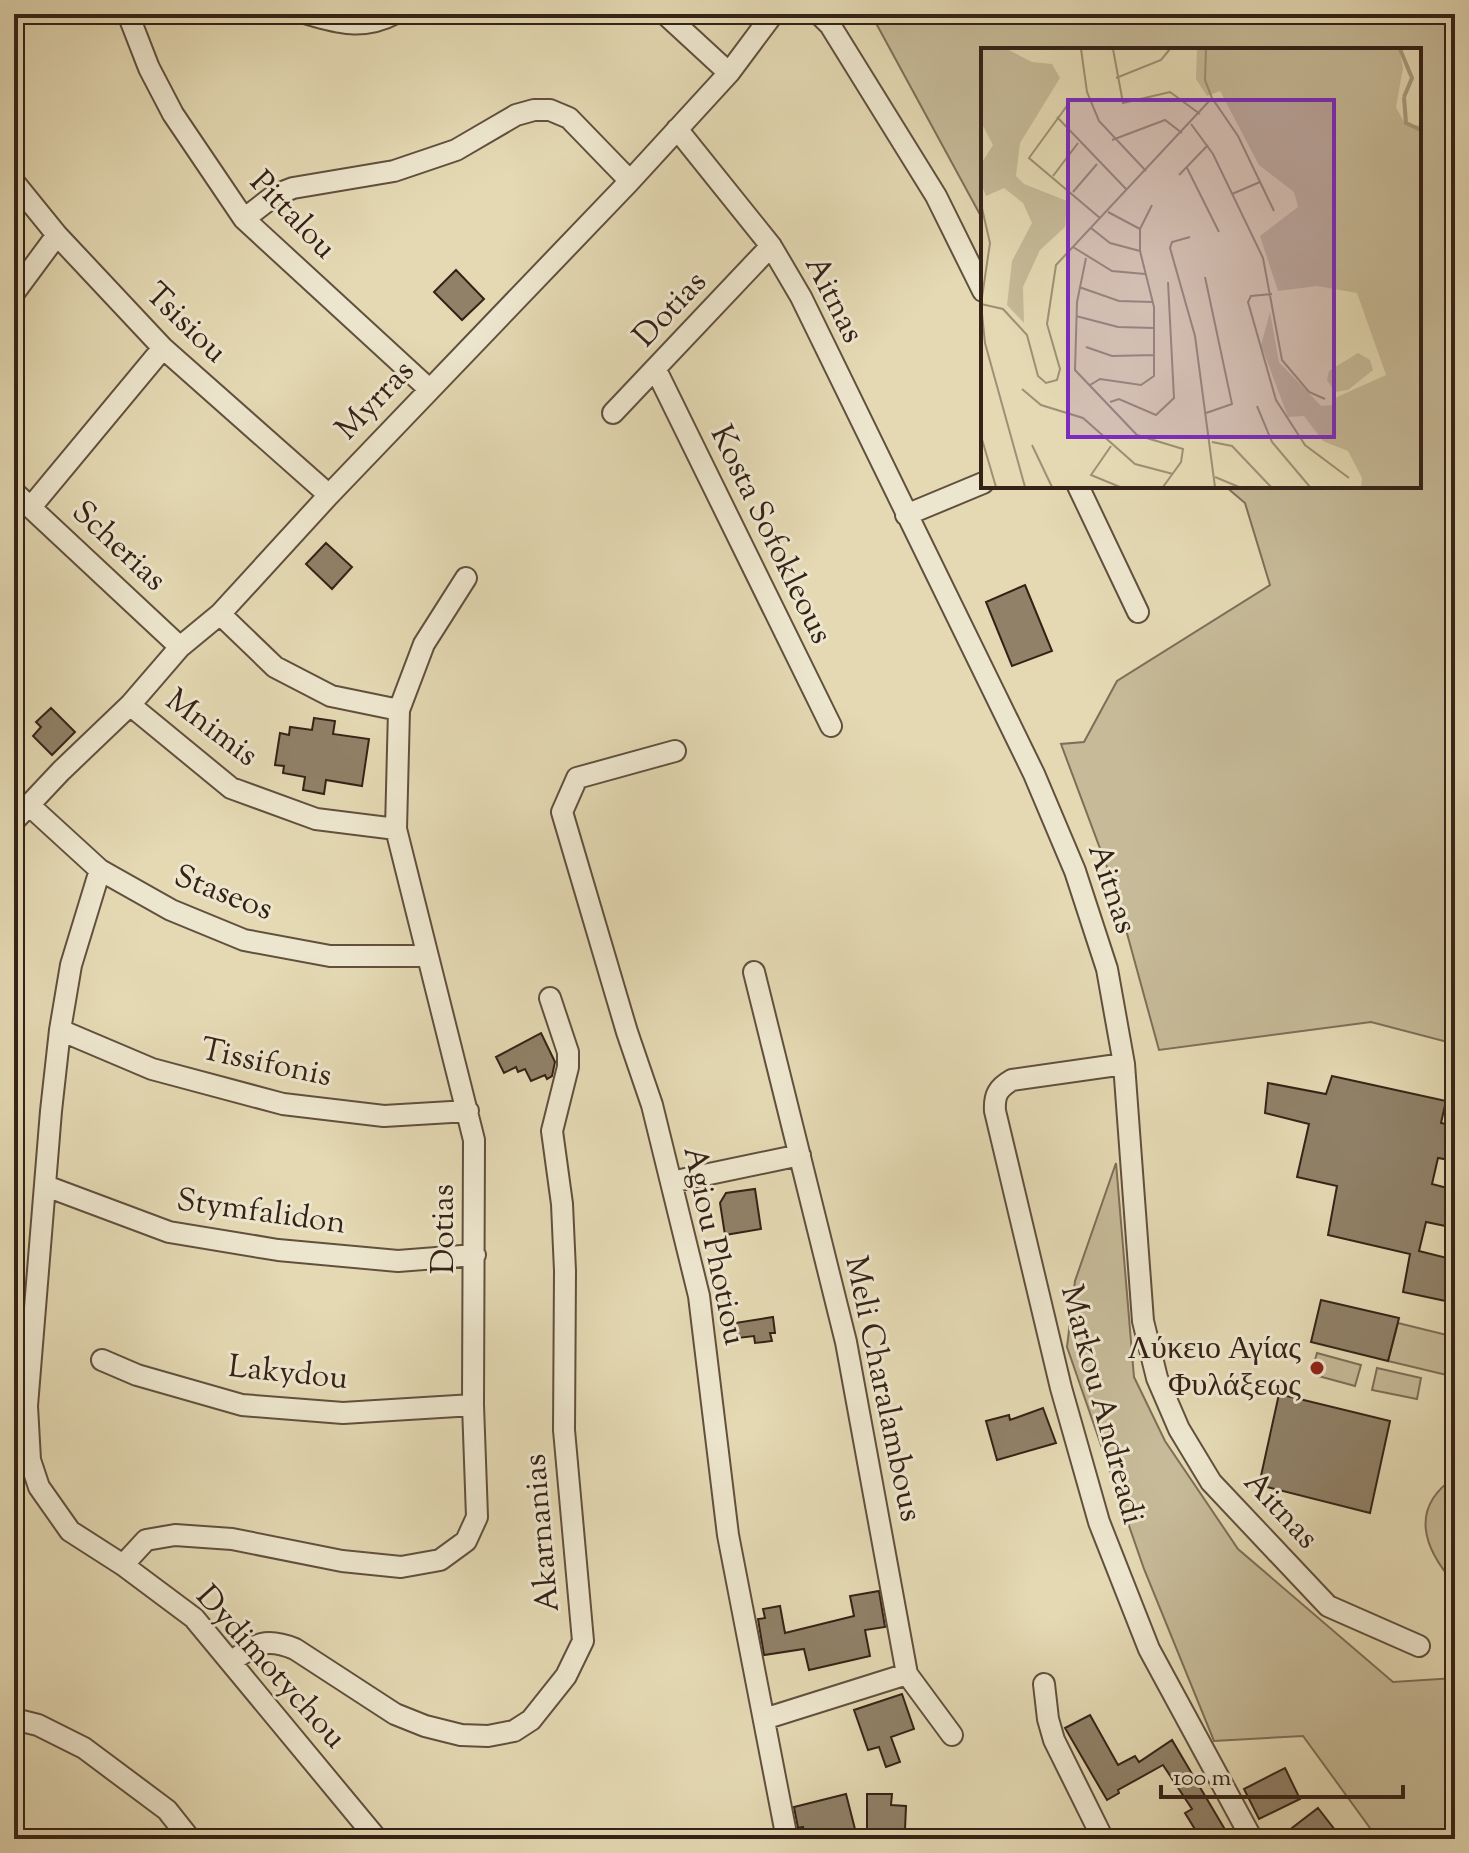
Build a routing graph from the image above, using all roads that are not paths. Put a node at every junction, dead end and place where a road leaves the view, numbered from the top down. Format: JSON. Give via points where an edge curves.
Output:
{"nodes":[{"id":1,"x":128,"y":14,"type":"edge"},
{"id":2,"x":308,"y":14,"type":"edge"},
{"id":3,"x":394,"y":14,"type":"edge"},
{"id":4,"x":665,"y":14,"type":"edge"},
{"id":5,"x":773,"y":14,"type":"edge"},
{"id":6,"x":819,"y":14,"type":"edge"},
{"id":7,"x":729,"y":73,"type":"junction"},
{"id":8,"x":677,"y":129,"type":"junction"},
{"id":9,"x":630,"y":181,"type":"junction"},
{"id":10,"x":14,"y":182,"type":"edge"},
{"id":11,"x":244,"y":219,"type":"junction"},
{"id":12,"x":57,"y":235,"type":"junction"},
{"id":13,"x":771,"y":246,"type":"junction"},
{"id":14,"x":981,"y":287,"type":"edge"},
{"id":15,"x":14,"y":293,"type":"edge"},
{"id":16,"x":163,"y":348,"type":"junction"},
{"id":17,"x":656,"y":370,"type":"junction"},
{"id":18,"x":429,"y":389,"type":"junction"},
{"id":19,"x":613,"y":413,"type":"dead end"},
{"id":20,"x":981,"y":484,"type":"edge"},
{"id":21,"x":1079,"y":488,"type":"edge"},
{"id":22,"x":14,"y":492,"type":"edge"},
{"id":23,"x":329,"y":495,"type":"junction"},
{"id":24,"x":31,"y":507,"type":"junction"},
{"id":25,"x":906,"y":515,"type":"junction"},
{"id":26,"x":466,"y":578,"type":"dead end"},
{"id":27,"x":1138,"y":612,"type":"dead end"},
{"id":28,"x":220,"y":614,"type":"junction"},
{"id":29,"x":180,"y":647,"type":"junction"},
{"id":30,"x":130,"y":705,"type":"junction"},
{"id":31,"x":399,"y":710,"type":"junction"},
{"id":32,"x":831,"y":726,"type":"dead end"},
{"id":33,"x":675,"y":751,"type":"dead end"},
{"id":34,"x":30,"y":806,"type":"junction"},
{"id":35,"x":14,"y":821,"type":"edge"},
{"id":36,"x":396,"y":829,"type":"junction"},
{"id":37,"x":100,"y":870,"type":"junction"},
{"id":38,"x":426,"y":956,"type":"junction"},
{"id":39,"x":754,"y":972,"type":"dead end"},
{"id":40,"x":550,"y":998,"type":"dead end"},
{"id":41,"x":60,"y":1030,"type":"junction"},
{"id":42,"x":1124,"y":1064,"type":"junction"},
{"id":43,"x":468,"y":1111,"type":"junction"},
{"id":44,"x":800,"y":1155,"type":"junction"},
{"id":45,"x":671,"y":1182,"type":"junction"},
{"id":46,"x":46,"y":1186,"type":"junction"},
{"id":47,"x":475,"y":1255,"type":"junction"},
{"id":48,"x":102,"y":1360,"type":"dead end"},
{"id":49,"x":473,"y":1405,"type":"junction"},
{"id":50,"x":123,"y":1565,"type":"junction"},
{"id":51,"x":1419,"y":1646,"type":"dead end"},
{"id":52,"x":232,"y":1661,"type":"junction"},
{"id":53,"x":907,"y":1674,"type":"junction"},
{"id":54,"x":1044,"y":1684,"type":"dead end"},
{"id":55,"x":14,"y":1719,"type":"edge"},
{"id":56,"x":764,"y":1719,"type":"junction"},
{"id":57,"x":952,"y":1735,"type":"dead end"},
{"id":58,"x":190,"y":1839,"type":"edge"},
{"id":59,"x":377,"y":1839,"type":"edge"},
{"id":60,"x":787,"y":1839,"type":"edge"},
{"id":61,"x":1103,"y":1839,"type":"edge"},
{"id":62,"x":1252,"y":1839,"type":"edge"}],
"edges":[{"from":1,"to":11,"type":"street","name":"Pittalou","via":[[173,114]]},
{"from":2,"to":3,"type":"street","via":[[345,25]]},
{"from":4,"to":7,"type":"street"},
{"from":5,"to":7,"type":"street","name":"Myrras"},
{"from":6,"to":14,"type":"street","via":[[936,196]]},
{"from":7,"to":8,"type":"street","name":"Myrras"},
{"from":8,"to":9,"type":"street","name":"Myrras"},
{"from":8,"to":13,"type":"street","name":"Aitnas"},
{"from":9,"to":11,"type":"street","via":[[569,118],[534,110],[456,150],[394,171],[293,188]]},
{"from":9,"to":18,"type":"street","name":"Myrras"},
{"from":10,"to":12,"type":"street","name":"Tsisiou"},
{"from":11,"to":18,"type":"street","name":"Pittalou"},
{"from":12,"to":15,"type":"street"},
{"from":12,"to":16,"type":"street","name":"Tsisiou"},
{"from":13,"to":17,"type":"street","name":"Dotias"},
{"from":13,"to":25,"type":"street","name":"Aitnas"},
{"from":16,"to":23,"type":"street","name":"Tsisiou"},
{"from":16,"to":24,"type":"street"},
{"from":17,"to":19,"type":"street","name":"Dotias"},
{"from":17,"to":32,"type":"street","name":"Kosta Sofokleous"},
{"from":18,"to":23,"type":"street","name":"Myrras"},
{"from":20,"to":25,"type":"street"},
{"from":21,"to":27,"type":"street"},
{"from":22,"to":24,"type":"street","name":"Scherias"},
{"from":23,"to":28,"type":"street","name":"Myrras"},
{"from":24,"to":29,"type":"street","name":"Scherias"},
{"from":25,"to":42,"type":"street","name":"Aitnas","via":[[1034,774],[1075,871],[1107,969]]},
{"from":26,"to":31,"type":"street","name":"Dotias","via":[[424,644]]},
{"from":28,"to":29,"type":"street","name":"Myrras"},
{"from":28,"to":31,"type":"street","via":[[275,667],[331,696]]},
{"from":29,"to":30,"type":"street","name":"Myrras"},
{"from":30,"to":34,"type":"street","name":"Myrras"},
{"from":30,"to":36,"type":"street","name":"Mnimis","via":[[231,788],[316,819]]},
{"from":31,"to":36,"type":"street","name":"Dotias"},
{"from":33,"to":45,"type":"street","name":"Agiou Photiou","via":[[577,778],[562,812]]},
{"from":34,"to":35,"type":"street","name":"Myrras"},
{"from":34,"to":37,"type":"street","name":"Staseos"},
{"from":36,"to":38,"type":"street","name":"Dotias"},
{"from":37,"to":38,"type":"street","name":"Staseos","via":[[171,910],[244,940],[330,956]]},
{"from":37,"to":41,"type":"street","name":"Dydimotychou","via":[[71,965]]},
{"from":38,"to":43,"type":"street","name":"Dotias"},
{"from":39,"to":44,"type":"street","name":"Meli Charalambous"},
{"from":40,"to":52,"type":"street","name":"Akarnanias","via":[[568,1052],[552,1131],[565,1271],[564,1430],[583,1641],[566,1676],[531,1720],[514,1731],[488,1736],[461,1735],[395,1714],[280,1643],[254,1645]]},
{"from":41,"to":43,"type":"street","name":"Tissifonis","via":[[152,1069],[283,1104],[384,1116]]},
{"from":41,"to":46,"type":"street","name":"Dydimotychou"},
{"from":42,"to":51,"type":"street","name":"Aitnas","via":[[1143,1321],[1157,1378],[1179,1429],[1211,1482],[1328,1606]]},
{"from":42,"to":62,"type":"street","name":"Markou Andreadi","via":[[1012,1080],[1000,1087],[995,1111],[1099,1522],[1149,1649]]},
{"from":43,"to":47,"type":"street","name":"Dotias","via":[[474,1140]]},
{"from":44,"to":45,"type":"street"},
{"from":44,"to":53,"type":"street","name":"Meli Charalambous","via":[[846,1342]]},
{"from":45,"to":56,"type":"street","name":"Agiou Photiou","via":[[699,1296],[728,1535]]},
{"from":46,"to":47,"type":"street","name":"Stymfalidon","via":[[169,1232],[278,1250],[398,1261]]},
{"from":46,"to":50,"type":"street","name":"Dydimotychou","via":[[27,1406],[30,1460],[39,1487],[70,1531]]},
{"from":47,"to":49,"type":"street","name":"Dotias"},
{"from":48,"to":49,"type":"street","name":"Lakydou","via":[[242,1405],[343,1413]]},
{"from":49,"to":50,"type":"street","name":"Dotias","via":[[477,1517],[466,1541],[440,1560],[401,1567],[232,1539],[160,1536],[146,1540]]},
{"from":50,"to":52,"type":"street","name":"Dydimotychou","via":[[194,1618]]},
{"from":52,"to":59,"type":"street","name":"Dydimotychou"},
{"from":53,"to":56,"type":"street"},
{"from":53,"to":57,"type":"street"},
{"from":54,"to":61,"type":"street","via":[[1054,1740]]},
{"from":55,"to":58,"type":"street","via":[[84,1748],[167,1810]]},
{"from":56,"to":60,"type":"street","name":"Agiou Photiou"}]}
